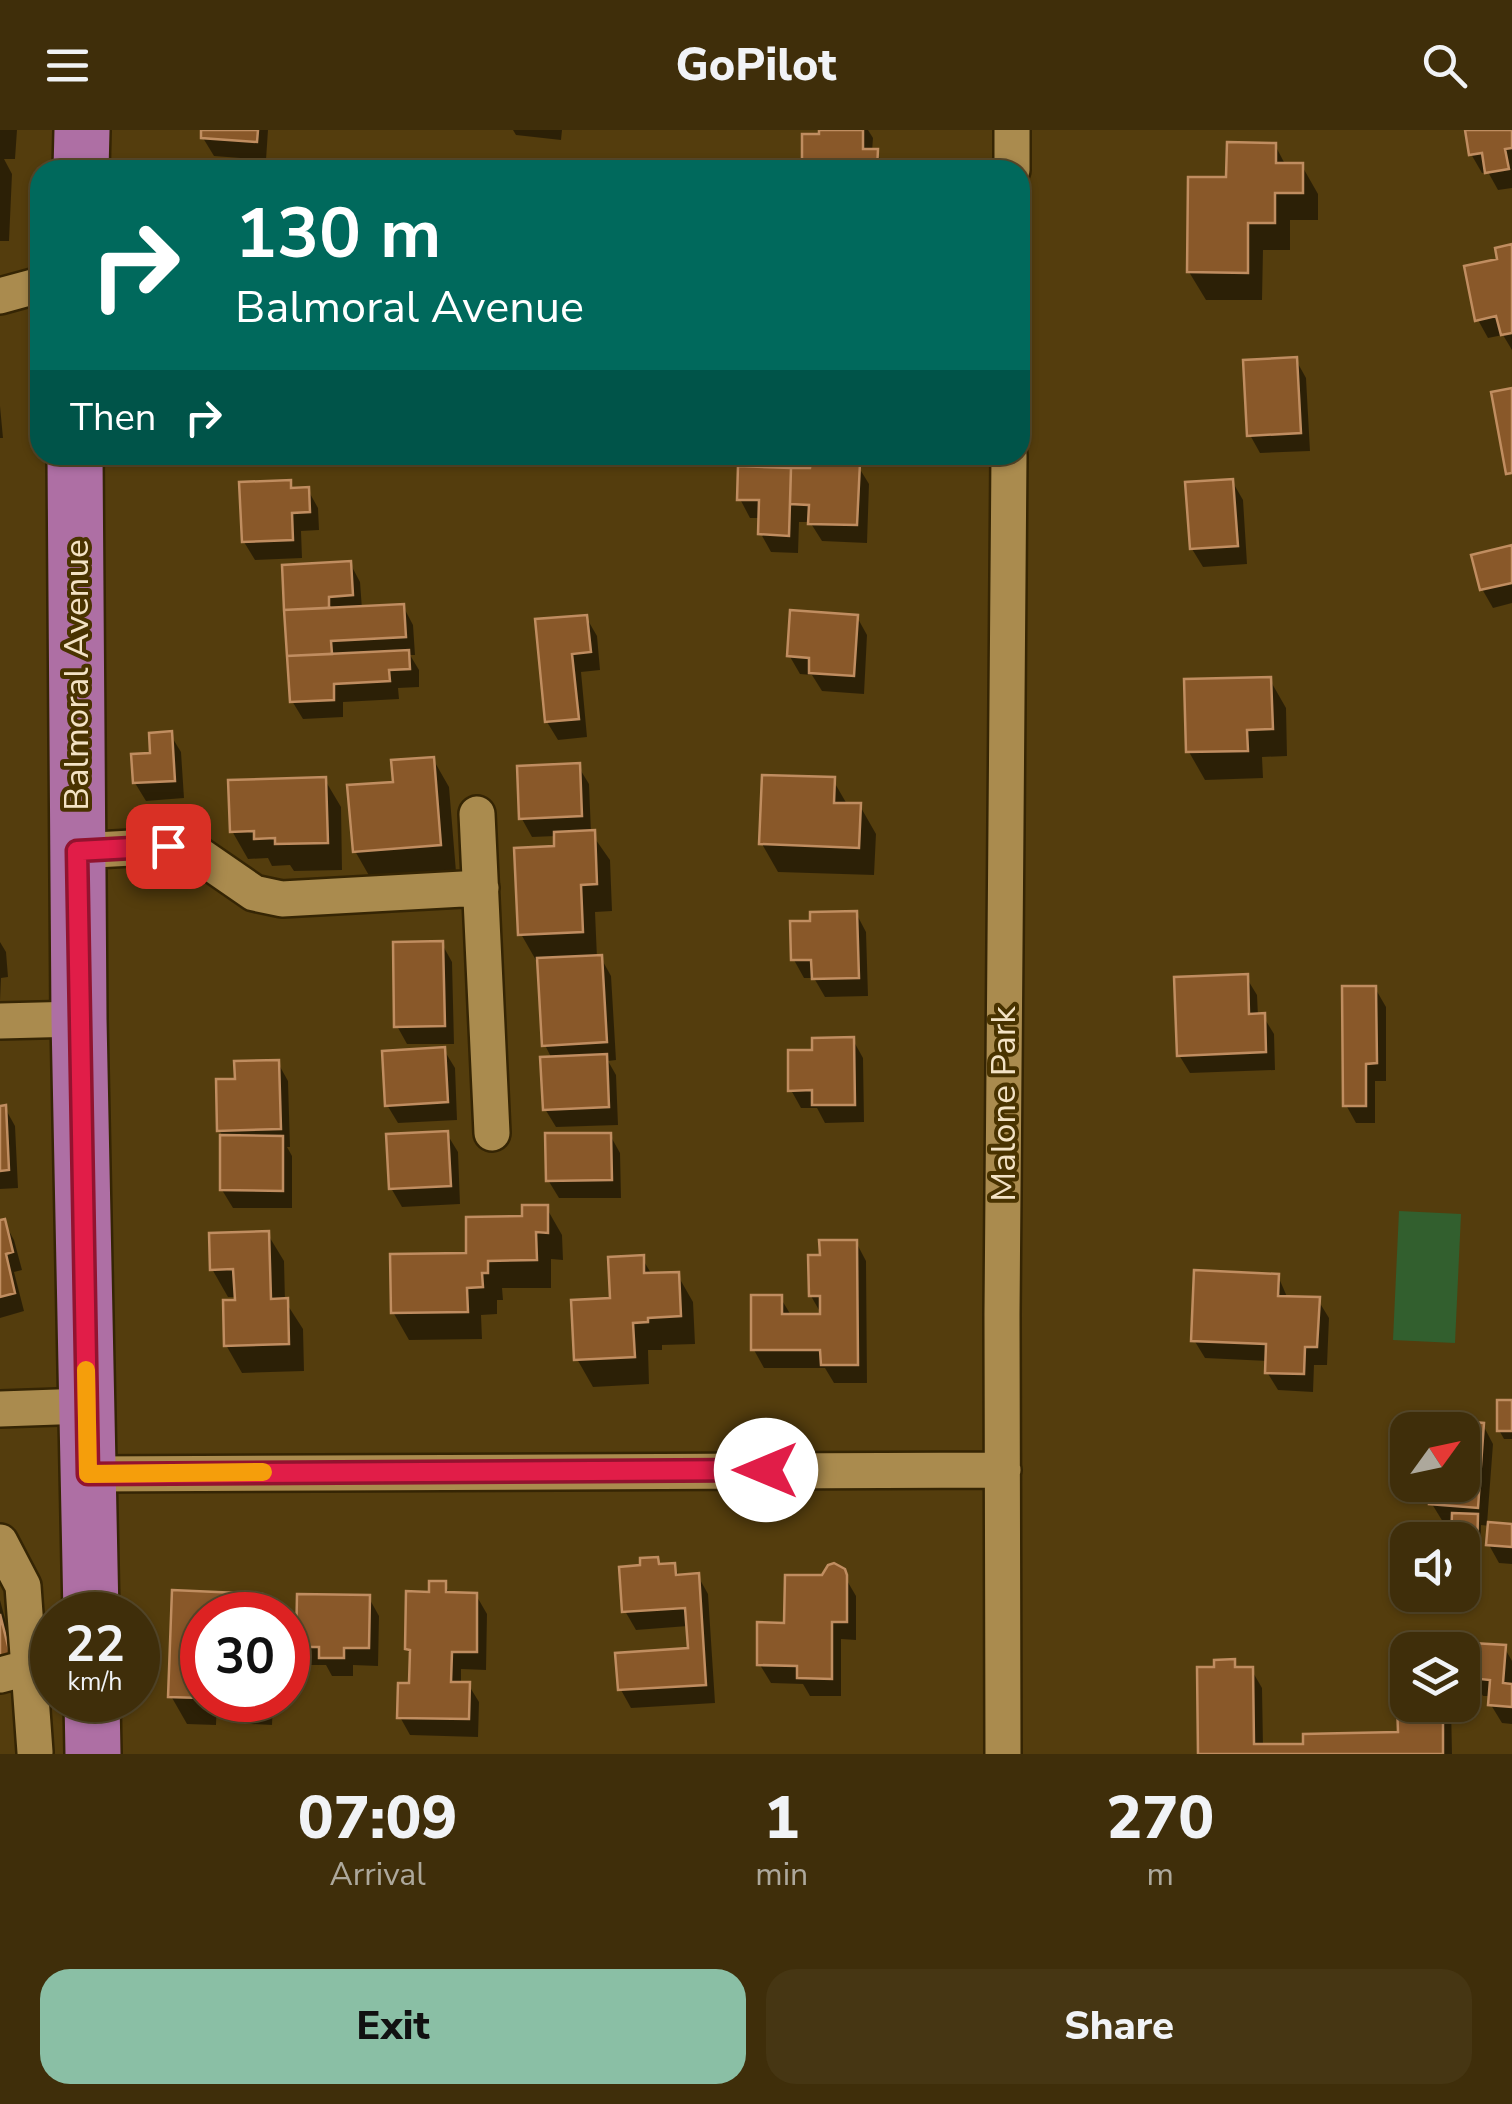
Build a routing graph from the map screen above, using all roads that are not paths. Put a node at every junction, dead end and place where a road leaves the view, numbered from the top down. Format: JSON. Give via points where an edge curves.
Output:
{"nodes":[{"id":1,"x":82,"y":130,"type":"edge"},
{"id":2,"x":1012,"y":130,"type":"edge"},
{"id":3,"x":81,"y":160,"type":"edge"},
{"id":4,"x":1012,"y":160,"type":"edge"},
{"id":5,"x":30,"y":288,"type":"edge"},
{"id":6,"x":0,"y":296,"type":"edge"},
{"id":7,"x":76,"y":465,"type":"edge"},
{"id":8,"x":1009,"y":465,"type":"edge"},
{"id":9,"x":477,"y":814,"type":"dead end"},
{"id":10,"x":77,"y":851,"type":"junction"},
{"id":11,"x":481,"y":888,"type":"junction"},
{"id":12,"x":79,"y":1019,"type":"junction"},
{"id":13,"x":0,"y":1021,"type":"edge"},
{"id":14,"x":492,"y":1133,"type":"dead end"},
{"id":15,"x":86,"y":1406,"type":"junction"},
{"id":16,"x":0,"y":1408,"type":"edge"},
{"id":17,"x":1003,"y":1470,"type":"junction"},
{"id":18,"x":88,"y":1474,"type":"junction"},
{"id":19,"x":0,"y":1542,"type":"edge"},
{"id":20,"x":91,"y":1592,"type":"edge"},
{"id":21,"x":15,"y":1671,"type":"edge"},
{"id":22,"x":92,"y":1722,"type":"edge"},
{"id":23,"x":36,"y":1752,"type":"edge"},
{"id":24,"x":93,"y":1754,"type":"edge"},
{"id":25,"x":1002,"y":1754,"type":"edge"}],
"edges":[{"from":1,"to":3,"type":"highway"},
{"from":2,"to":4,"type":"street"},
{"from":5,"to":6,"type":"street"},
{"from":7,"to":10,"type":"highway","name":"Balmoral Avenue"},
{"from":8,"to":17,"type":"street","name":"Malone Park"},
{"from":9,"to":11,"type":"street"},
{"from":10,"to":11,"type":"street","via":[[168,846],[196,853],[254,893],[282,898]]},
{"from":10,"to":12,"type":"highway","name":"Balmoral Avenue"},
{"from":11,"to":14,"type":"street"},
{"from":12,"to":13,"type":"street"},
{"from":12,"to":15,"type":"highway","name":"Balmoral Avenue"},
{"from":15,"to":16,"type":"street"},
{"from":15,"to":18,"type":"highway","name":"Balmoral Avenue"},
{"from":17,"to":18,"type":"street"},
{"from":17,"to":25,"type":"street","name":"Malone Park"},
{"from":18,"to":20,"type":"highway","name":"Balmoral Avenue"},
{"from":19,"to":21,"type":"street","via":[[23,1586]]},
{"from":21,"to":23,"type":"street"},
{"from":22,"to":24,"type":"highway"}]}
